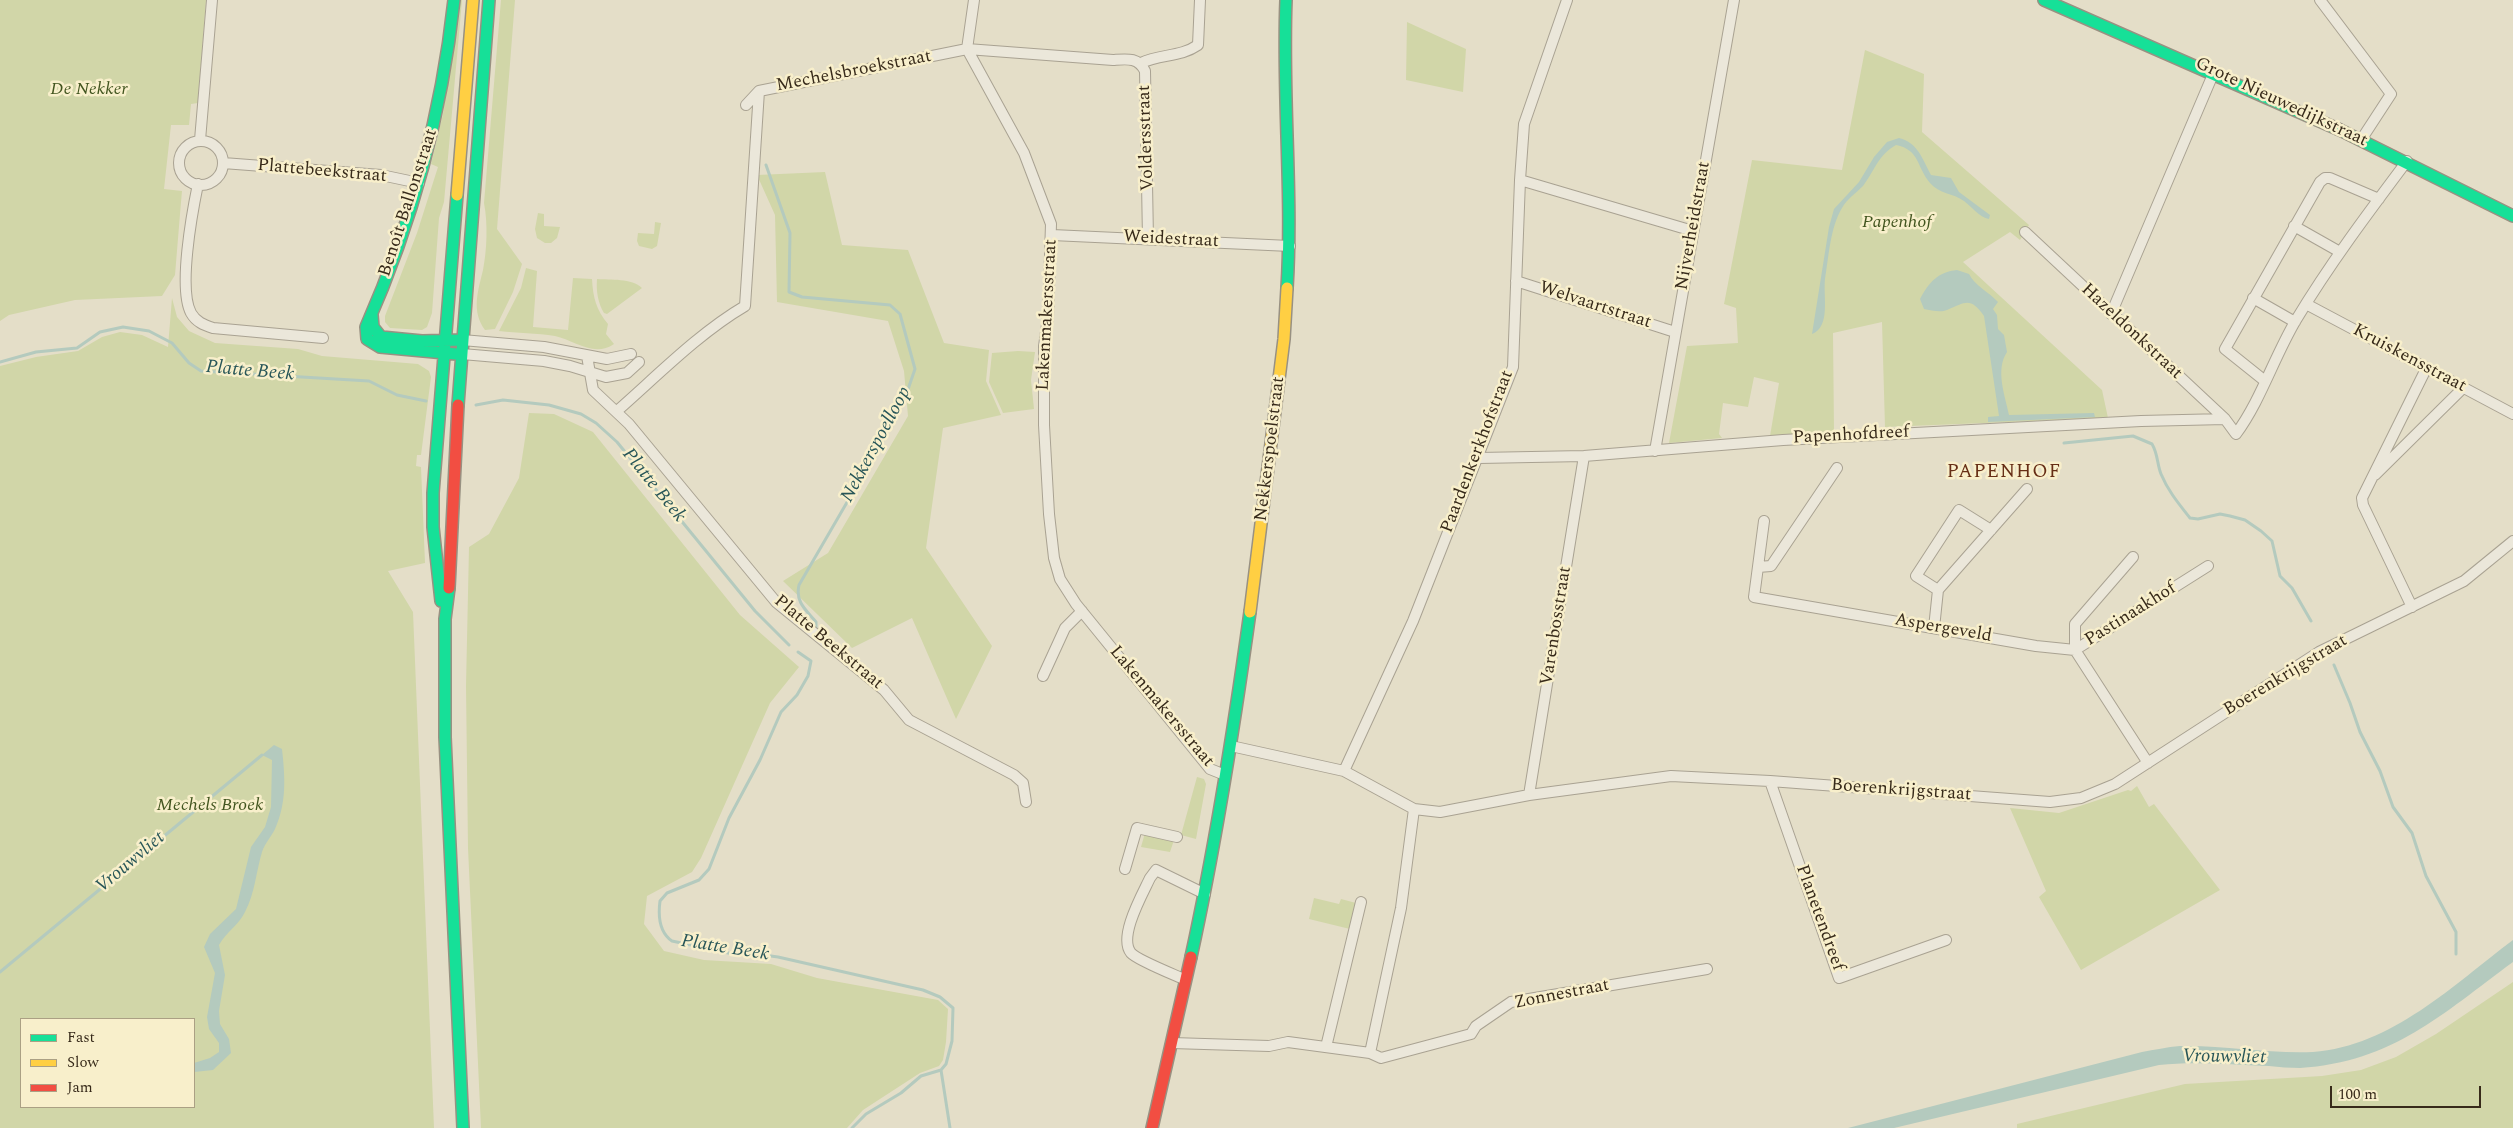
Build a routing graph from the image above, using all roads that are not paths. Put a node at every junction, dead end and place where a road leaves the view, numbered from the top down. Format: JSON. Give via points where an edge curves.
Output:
{"nodes":[{"id":1,"x":212,"y":0,"type":"edge"},
{"id":2,"x":454,"y":0,"type":"edge"},
{"id":3,"x":473,"y":0,"type":"edge"},
{"id":4,"x":489,"y":0,"type":"edge"},
{"id":5,"x":974,"y":0,"type":"edge"},
{"id":6,"x":1200,"y":0,"type":"edge"},
{"id":7,"x":1286,"y":0,"type":"edge"},
{"id":8,"x":1567,"y":0,"type":"edge"},
{"id":9,"x":1734,"y":0,"type":"edge"},
{"id":10,"x":2044,"y":0,"type":"edge"},
{"id":11,"x":2320,"y":0,"type":"edge"},
{"id":12,"x":967,"y":50,"type":"junction"},
{"id":13,"x":1141,"y":63,"type":"junction"},
{"id":14,"x":2214,"y":72,"type":"junction"},
{"id":15,"x":759,"y":91,"type":"junction"},
{"id":16,"x":746,"y":104,"type":"dead end"},
{"id":17,"x":200,"y":140,"type":"junction"},
{"id":18,"x":2360,"y":140,"type":"junction"},
{"id":19,"x":2407,"y":161,"type":"junction"},
{"id":20,"x":223,"y":163,"type":"junction"},
{"id":21,"x":1520,"y":180,"type":"junction"},
{"id":22,"x":419,"y":183,"type":"junction"},
{"id":23,"x":198,"y":184,"type":"junction"},
{"id":24,"x":2379,"y":199,"type":"junction"},
{"id":25,"x":2513,"y":216,"type":"edge"},
{"id":26,"x":2294,"y":226,"type":"junction"},
{"id":27,"x":1693,"y":231,"type":"junction"},
{"id":28,"x":2025,"y":232,"type":"dead end"},
{"id":29,"x":1052,"y":235,"type":"junction"},
{"id":30,"x":1148,"y":239,"type":"junction"},
{"id":31,"x":1290,"y":246,"type":"junction"},
{"id":32,"x":2340,"y":252,"type":"junction"},
{"id":33,"x":1516,"y":281,"type":"junction"},
{"id":34,"x":2253,"y":298,"type":"junction"},
{"id":35,"x":2306,"y":304,"type":"junction"},
{"id":36,"x":2111,"y":314,"type":"junction"},
{"id":37,"x":372,"y":315,"type":"junction"},
{"id":38,"x":2295,"y":322,"type":"junction"},
{"id":39,"x":1675,"y":332,"type":"junction"},
{"id":40,"x":323,"y":338,"type":"dead end"},
{"id":41,"x":462,"y":340,"type":"junction"},
{"id":42,"x":446,"y":341,"type":"junction"},
{"id":43,"x":445,"y":353,"type":"junction"},
{"id":44,"x":462,"y":354,"type":"junction"},
{"id":45,"x":631,"y":354,"type":"dead end"},
{"id":46,"x":587,"y":356,"type":"junction"},
{"id":47,"x":638,"y":362,"type":"dead end"},
{"id":48,"x":2426,"y":370,"type":"junction"},
{"id":49,"x":590,"y":372,"type":"junction"},
{"id":50,"x":2265,"y":381,"type":"junction"},
{"id":51,"x":2463,"y":388,"type":"junction"},
{"id":52,"x":616,"y":411,"type":"junction"},
{"id":53,"x":2513,"y":414,"type":"edge"},
{"id":54,"x":2224,"y":419,"type":"junction"},
{"id":55,"x":1655,"y":451,"type":"junction"},
{"id":56,"x":1584,"y":456,"type":"junction"},
{"id":57,"x":1478,"y":458,"type":"junction"},
{"id":58,"x":1837,"y":468,"type":"dead end"},
{"id":59,"x":2369,"y":481,"type":"junction"},
{"id":60,"x":2026,"y":489,"type":"dead end"},
{"id":61,"x":1764,"y":521,"type":"dead end"},
{"id":62,"x":1991,"y":530,"type":"junction"},
{"id":63,"x":2513,"y":541,"type":"edge"},
{"id":64,"x":2133,"y":557,"type":"dead end"},
{"id":65,"x":2208,"y":566,"type":"dead end"},
{"id":66,"x":1758,"y":568,"type":"junction"},
{"id":67,"x":1938,"y":590,"type":"junction"},
{"id":68,"x":2412,"y":607,"type":"junction"},
{"id":69,"x":1082,"y":611,"type":"junction"},
{"id":70,"x":445,"y":619,"type":"junction"},
{"id":71,"x":1934,"y":628,"type":"junction"},
{"id":72,"x":2075,"y":650,"type":"junction"},
{"id":73,"x":1043,"y":676,"type":"dead end"},
{"id":74,"x":1231,"y":746,"type":"junction"},
{"id":75,"x":2148,"y":763,"type":"junction"},
{"id":76,"x":1344,"y":771,"type":"junction"},
{"id":77,"x":1225,"y":775,"type":"junction"},
{"id":78,"x":1770,"y":780,"type":"junction"},
{"id":79,"x":1529,"y":795,"type":"junction"},
{"id":80,"x":1026,"y":802,"type":"dead end"},
{"id":81,"x":1414,"y":809,"type":"junction"},
{"id":82,"x":1177,"y":837,"type":"dead end"},
{"id":83,"x":1125,"y":869,"type":"dead end"},
{"id":84,"x":1205,"y":894,"type":"junction"},
{"id":85,"x":1361,"y":902,"type":"dead end"},
{"id":86,"x":1946,"y":940,"type":"dead end"},
{"id":87,"x":1707,"y":970,"type":"dead end"},
{"id":88,"x":1186,"y":980,"type":"junction"},
{"id":89,"x":1172,"y":1043,"type":"junction"},
{"id":90,"x":1326,"y":1047,"type":"junction"},
{"id":91,"x":1370,"y":1053,"type":"junction"},
{"id":92,"x":463,"y":1128,"type":"edge"},
{"id":93,"x":1152,"y":1128,"type":"edge"}],
"edges":[{"from":1,"to":17,"type":"street"},
{"from":2,"to":22,"type":"main road","name":"Benoît Ballonstraat","via":[[447,62]]},
{"from":3,"to":42,"type":"main road"},
{"from":4,"to":41,"type":"main road"},
{"from":5,"to":12,"type":"street"},
{"from":6,"to":13,"type":"street","via":[[1198,45],[1189,52]]},
{"from":7,"to":31,"type":"main road","name":"Nekkerspoelstraat","via":[[1284,53]]},
{"from":8,"to":21,"type":"street","name":"Paardenkerkhofstraat","via":[[1524,124]]},
{"from":9,"to":27,"type":"street","name":"Nijverheidstraat"},
{"from":10,"to":14,"type":"main road","name":"Grote Nieuwedijkstraat"},
{"from":11,"to":18,"type":"street","via":[[2391,94]]},
{"from":12,"to":13,"type":"street","name":"Voldersstraat","via":[[1131,59]]},
{"from":12,"to":15,"type":"street","name":"Mechelsbroekstraat"},
{"from":12,"to":29,"type":"street","name":"Lakenmakersstraat","via":[[1024,153],[1051,224]]},
{"from":13,"to":30,"type":"street","name":"Voldersstraat","via":[[1145,71]]},
{"from":14,"to":18,"type":"main road","name":"Grote Nieuwedijkstraat"},
{"from":14,"to":36,"type":"street"},
{"from":15,"to":16,"type":"street","name":"Mechelsbroekstraat"},
{"from":15,"to":52,"type":"street","via":[[745,306]]},
{"from":17,"to":20,"type":"street","via":[[213,143],[219,149]]},
{"from":17,"to":23,"type":"street","via":[[187,145],[179,161],[182,174]]},
{"from":18,"to":19,"type":"main road","name":"Grote Nieuwedijkstraat"},
{"from":19,"to":24,"type":"street"},
{"from":19,"to":25,"type":"main road","name":"Grote Nieuwedijkstraat"},
{"from":20,"to":22,"type":"street","name":"Plattebeekstraat","via":[[381,175]]},
{"from":20,"to":23,"type":"street","via":[[217,178]]},
{"from":21,"to":27,"type":"street"},
{"from":21,"to":33,"type":"street","name":"Paardenkerkhofstraat"},
{"from":22,"to":37,"type":"main road","name":"Benoît Ballonstraat"},
{"from":23,"to":40,"type":"street","via":[[185,293],[192,315],[200,323],[213,328]]},
{"from":24,"to":26,"type":"street","via":[[2324,178]]},
{"from":24,"to":32,"type":"street"},
{"from":26,"to":32,"type":"street"},
{"from":26,"to":34,"type":"street"},
{"from":27,"to":39,"type":"street","name":"Nijverheidstraat"},
{"from":28,"to":36,"type":"street","name":"Hazeldonkstraat"},
{"from":29,"to":30,"type":"street","name":"Weidestraat"},
{"from":29,"to":69,"type":"street","name":"Lakenmakersstraat","via":[[1044,346],[1049,514],[1060,579]]},
{"from":30,"to":31,"type":"street","name":"Weidestraat"},
{"from":31,"to":74,"type":"main road","name":"Nekkerspoelstraat","via":[[1284,339]]},
{"from":32,"to":35,"type":"street"},
{"from":33,"to":39,"type":"street","name":"Welvaartstraat"},
{"from":33,"to":57,"type":"street","name":"Paardenkerkhofstraat","via":[[1513,366]]},
{"from":34,"to":38,"type":"street"},
{"from":34,"to":50,"type":"street","via":[[2225,349]]},
{"from":35,"to":38,"type":"street"},
{"from":35,"to":48,"type":"street","name":"Kruiskensstraat"},
{"from":36,"to":54,"type":"street","name":"Hazeldonkstraat"},
{"from":37,"to":42,"type":"main road","via":[[373,327],[381,337]]},
{"from":37,"to":43,"type":"main road","name":"Benoît Ballonstraat","via":[[366,334],[373,344]]},
{"from":38,"to":50,"type":"street"},
{"from":39,"to":55,"type":"street","name":"Nijverheidstraat"},
{"from":41,"to":42,"type":"main road"},
{"from":41,"to":44,"type":"main road"},
{"from":41,"to":46,"type":"street","via":[[544,347]]},
{"from":42,"to":43,"type":"main road"},
{"from":43,"to":44,"type":"main road"},
{"from":43,"to":70,"type":"main road","via":[[433,494],[433,527]]},
{"from":44,"to":49,"type":"street","via":[[544,361]]},
{"from":44,"to":70,"type":"main road"},
{"from":45,"to":46,"type":"street","via":[[607,359]]},
{"from":46,"to":49,"type":"street","name":"Platte Beekstraat"},
{"from":47,"to":49,"type":"street","via":[[627,373],[617,377]]},
{"from":48,"to":51,"type":"street","name":"Kruiskensstraat"},
{"from":48,"to":59,"type":"street"},
{"from":49,"to":52,"type":"street","name":"Platte Beekstraat","via":[[592,390]]},
{"from":50,"to":54,"type":"street","name":"Hazeldonkstraat","via":[[2236,434]]},
{"from":51,"to":53,"type":"street","name":"Kruiskensstraat"},
{"from":51,"to":59,"type":"street"},
{"from":52,"to":80,"type":"street","name":"Platte Beekstraat","via":[[776,602],[798,623],[884,690],[909,720],[1014,775],[1023,783]]},
{"from":54,"to":55,"type":"street","name":"Papenhofdreef","via":[[1783,440]]},
{"from":55,"to":56,"type":"street","name":"Papenhofdreef"},
{"from":56,"to":57,"type":"street","name":"Papenhofdreef"},
{"from":56,"to":79,"type":"street","name":"Varenbosstraat"},
{"from":57,"to":76,"type":"street","name":"Paardenkerkhofstraat","via":[[1413,621]]},
{"from":58,"to":66,"type":"street","via":[[1771,566]]},
{"from":59,"to":68,"type":"street","via":[[2362,498],[2363,505]]},
{"from":60,"to":62,"type":"street"},
{"from":61,"to":66,"type":"street","name":"Aspergeveld"},
{"from":62,"to":67,"type":"street"},
{"from":62,"to":67,"type":"street","via":[[1959,510],[1916,576]]},
{"from":63,"to":68,"type":"street","name":"Boerenkrijgstraat","via":[[2464,580]]},
{"from":64,"to":72,"type":"street","name":"Pastinaakhof","via":[[2075,624]]},
{"from":65,"to":72,"type":"street","name":"Pastinaakhof"},
{"from":66,"to":71,"type":"street","name":"Aspergeveld","via":[[1754,597]]},
{"from":67,"to":71,"type":"street"},
{"from":68,"to":75,"type":"street","name":"Boerenkrijgstraat","via":[[2319,652]]},
{"from":69,"to":73,"type":"street","via":[[1064,628]]},
{"from":69,"to":77,"type":"street","name":"Lakenmakersstraat","via":[[1210,769]]},
{"from":70,"to":92,"type":"main road","via":[[445,736]]},
{"from":71,"to":72,"type":"street","name":"Aspergeveld"},
{"from":72,"to":75,"type":"street"},
{"from":74,"to":76,"type":"street","name":"Boerenkrijgstraat"},
{"from":74,"to":77,"type":"main road","name":"Nekkerspoelstraat"},
{"from":75,"to":78,"type":"street","name":"Boerenkrijgstraat","via":[[2115,784],[2081,798],[2050,802]]},
{"from":76,"to":81,"type":"street","name":"Boerenkrijgstraat"},
{"from":77,"to":84,"type":"main road","name":"Nekkerspoelstraat"},
{"from":78,"to":79,"type":"street","name":"Boerenkrijgstraat","via":[[1671,776]]},
{"from":78,"to":86,"type":"street","name":"Planetendreef","via":[[1839,978]]},
{"from":79,"to":81,"type":"street","name":"Boerenkrijgstraat","via":[[1440,812]]},
{"from":81,"to":91,"type":"street","via":[[1401,908]]},
{"from":82,"to":83,"type":"street","via":[[1137,828]]},
{"from":84,"to":88,"type":"main road","name":"Nekkerspoelstraat"},
{"from":84,"to":88,"type":"street","via":[[1156,870],[1126,933],[1125,944],[1132,954]]},
{"from":85,"to":90,"type":"street"},
{"from":87,"to":91,"type":"street","name":"Zonnestraat","via":[[1511,1002],[1476,1026],[1470,1034],[1381,1058]]},
{"from":88,"to":89,"type":"main road","name":"Nekkerspoelstraat"},
{"from":89,"to":90,"type":"street","name":"Zonnestraat","via":[[1269,1046],[1288,1042]]},
{"from":89,"to":93,"type":"main road","name":"Nekkerspoelstraat"},
{"from":90,"to":91,"type":"street","name":"Zonnestraat"}]}
